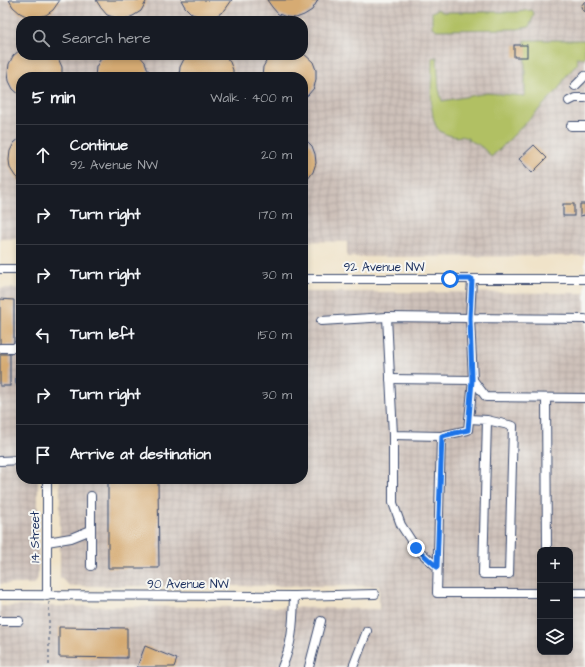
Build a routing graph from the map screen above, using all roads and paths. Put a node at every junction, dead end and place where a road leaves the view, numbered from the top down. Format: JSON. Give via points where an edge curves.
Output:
{"nodes":[{"id":1,"x":585,"y":76,"type":"edge"},
{"id":2,"x":574,"y":86,"type":"dead end"},
{"id":3,"x":585,"y":98,"type":"edge"},
{"id":4,"x":569,"y":101,"type":"dead end"},
{"id":5,"x":571,"y":126,"type":"dead end"},
{"id":6,"x":585,"y":126,"type":"edge"},
{"id":7,"x":0,"y":270,"type":"edge"},
{"id":8,"x":16,"y":270,"type":"edge"},
{"id":9,"x":308,"y":279,"type":"edge"},
{"id":10,"x":472,"y":279,"type":"junction"},
{"id":11,"x":585,"y":279,"type":"edge"},
{"id":12,"x":387,"y":317,"type":"junction"},
{"id":13,"x":470,"y":318,"type":"junction"},
{"id":14,"x":585,"y":320,"type":"edge"},
{"id":15,"x":321,"y":321,"type":"dead end"},
{"id":16,"x":16,"y":347,"type":"edge"},
{"id":17,"x":0,"y":348,"type":"edge"},
{"id":18,"x":390,"y":379,"type":"junction"},
{"id":19,"x":472,"y":380,"type":"junction"},
{"id":20,"x":546,"y":398,"type":"junction"},
{"id":21,"x":585,"y":398,"type":"edge"},
{"id":22,"x":469,"y":419,"type":"junction"},
{"id":23,"x":487,"y":420,"type":"junction"},
{"id":24,"x":393,"y":435,"type":"junction"},
{"id":25,"x":442,"y":436,"type":"junction"},
{"id":26,"x":16,"y":460,"type":"edge"},
{"id":27,"x":0,"y":461,"type":"edge"},
{"id":28,"x":47,"y":484,"type":"edge"},
{"id":29,"x":91,"y":496,"type":"dead end"},
{"id":30,"x":91,"y":530,"type":"junction"},
{"id":31,"x":46,"y":542,"type":"junction"},
{"id":32,"x":547,"y":547,"type":"edge"},
{"id":33,"x":91,"y":566,"type":"dead end"},
{"id":34,"x":437,"y":567,"type":"junction"},
{"id":35,"x":537,"y":593,"type":"edge"},
{"id":36,"x":573,"y":593,"type":"edge"},
{"id":37,"x":375,"y":594,"type":"dead end"},
{"id":38,"x":585,"y":594,"type":"edge"},
{"id":39,"x":0,"y":595,"type":"edge"},
{"id":40,"x":48,"y":596,"type":"junction"},
{"id":41,"x":294,"y":596,"type":"junction"},
{"id":42,"x":0,"y":621,"type":"edge"},
{"id":43,"x":19,"y":621,"type":"dead end"},
{"id":44,"x":321,"y":621,"type":"dead end"},
{"id":45,"x":367,"y":631,"type":"dead end"},
{"id":46,"x":49,"y":667,"type":"edge"},
{"id":47,"x":282,"y":667,"type":"edge"},
{"id":48,"x":309,"y":667,"type":"edge"},
{"id":49,"x":353,"y":667,"type":"edge"}],
"edges":[{"from":1,"to":2,"type":"street"},
{"from":3,"to":4,"type":"street"},
{"from":5,"to":6,"type":"street"},
{"from":7,"to":8,"type":"street"},
{"from":9,"to":10,"type":"street","name":"92 Avenue NW"},
{"from":10,"to":11,"type":"street","name":"92 Avenue NW"},
{"from":10,"to":13,"type":"street"},
{"from":12,"to":13,"type":"street"},
{"from":12,"to":15,"type":"street"},
{"from":12,"to":18,"type":"street"},
{"from":13,"to":14,"type":"street"},
{"from":13,"to":19,"type":"street"},
{"from":16,"to":17,"type":"street"},
{"from":18,"to":19,"type":"street"},
{"from":18,"to":24,"type":"street"},
{"from":19,"to":20,"type":"street","via":[[486,397]]},
{"from":19,"to":22,"type":"street"},
{"from":20,"to":21,"type":"street"},
{"from":20,"to":32,"type":"street"},
{"from":22,"to":23,"type":"street"},
{"from":22,"to":25,"type":"street","via":[[468,430]]},
{"from":23,"to":23,"type":"street","via":[[483,574],[509,574],[513,426]]},
{"from":24,"to":25,"type":"street"},
{"from":24,"to":34,"type":"street","via":[[393,503],[401,525],[416,548]]},
{"from":25,"to":34,"type":"street"},
{"from":26,"to":27,"type":"street"},
{"from":28,"to":31,"type":"street","name":"14 Street"},
{"from":29,"to":30,"type":"street"},
{"from":30,"to":31,"type":"street","via":[[71,538]]},
{"from":30,"to":33,"type":"street"},
{"from":31,"to":40,"type":"street","name":"14 Street"},
{"from":34,"to":35,"type":"street","via":[[437,593]]},
{"from":36,"to":38,"type":"street"},
{"from":37,"to":41,"type":"street","name":"90 Avenue NW"},
{"from":39,"to":40,"type":"street","name":"90 Avenue NW"},
{"from":40,"to":41,"type":"street","name":"90 Avenue NW"},
{"from":40,"to":46,"type":"path"},
{"from":41,"to":47,"type":"street","via":[[292,636]]},
{"from":42,"to":43,"type":"street"},
{"from":44,"to":48,"type":"street"},
{"from":45,"to":49,"type":"street"}]}
